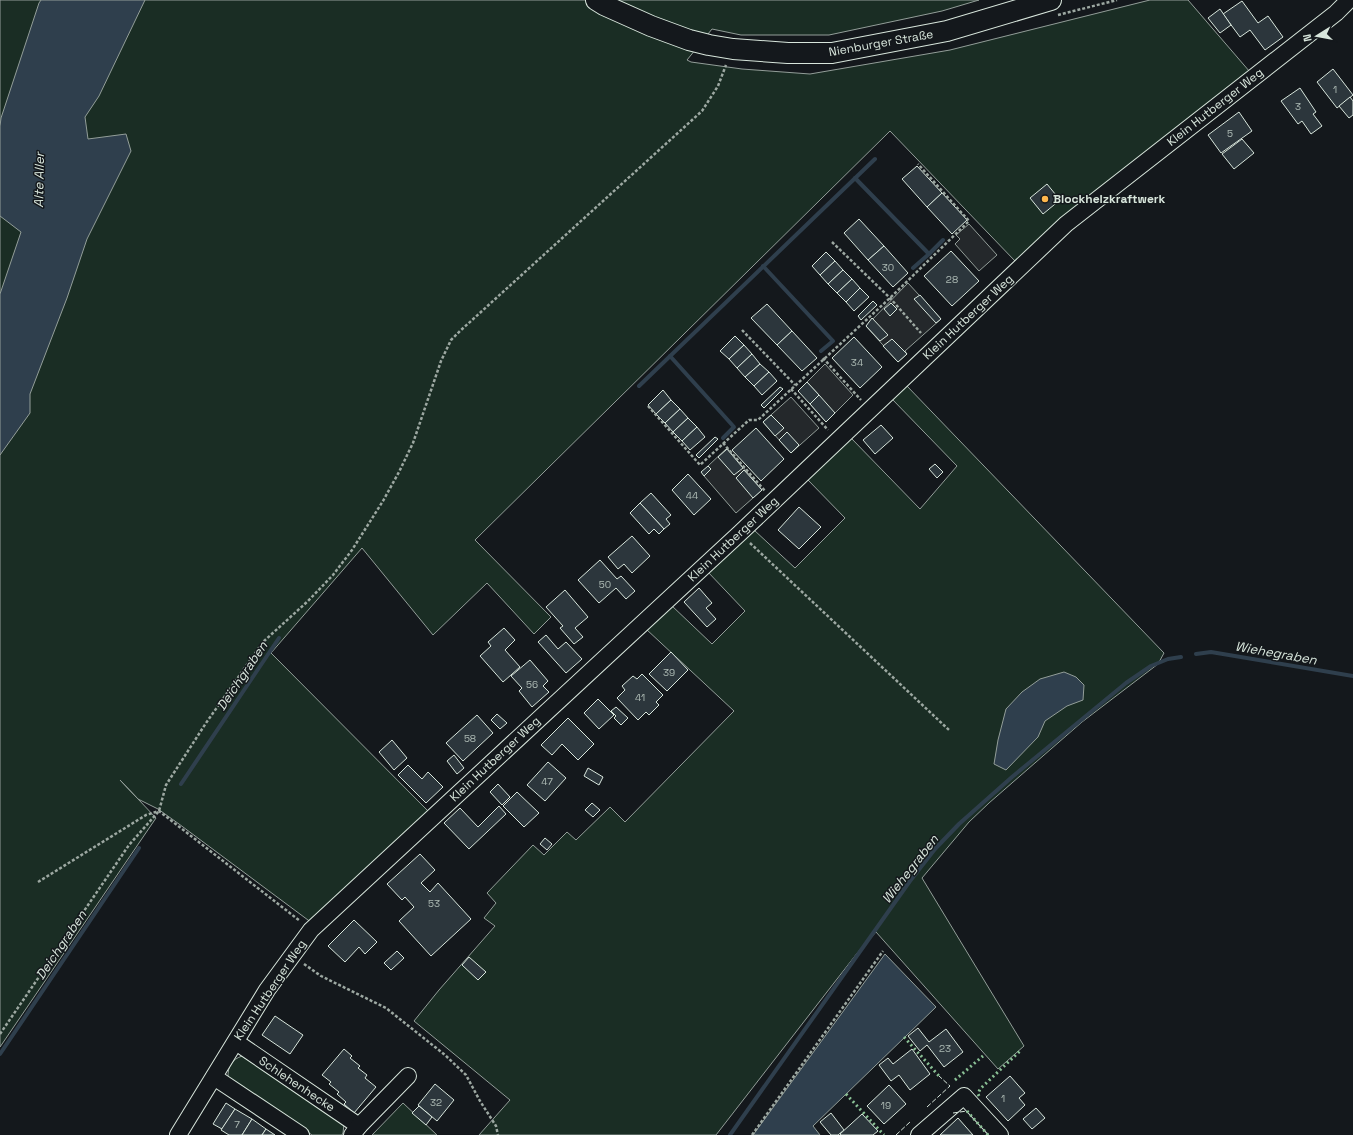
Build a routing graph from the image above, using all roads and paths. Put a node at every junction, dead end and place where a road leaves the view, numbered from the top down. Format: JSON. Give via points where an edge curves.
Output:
{"nodes":[{"id":1,"x":596,"y":0,"type":"edge"},
{"id":2,"x":1051,"y":0,"type":"edge"},
{"id":3,"x":1349,"y":0,"type":"edge"},
{"id":4,"x":728,"y":61,"type":"dead end"},
{"id":5,"x":918,"y":164,"type":"dead end"},
{"id":6,"x":832,"y":242,"type":"dead end"},
{"id":7,"x":890,"y":298,"type":"junction"},
{"id":8,"x":742,"y":330,"type":"dead end"},
{"id":9,"x":921,"y":333,"type":"dead end"},
{"id":10,"x":824,"y":358,"type":"junction"},
{"id":11,"x":795,"y":385,"type":"junction"},
{"id":12,"x":791,"y":389,"type":"junction"},
{"id":13,"x":648,"y":406,"type":"dead end"},
{"id":14,"x":870,"y":410,"type":"junction"},
{"id":15,"x":837,"y":441,"type":"junction"},
{"id":16,"x":723,"y":443,"type":"junction"},
{"id":17,"x":774,"y":501,"type":"junction"},
{"id":18,"x":740,"y":533,"type":"junction"},
{"id":19,"x":949,"y":730,"type":"dead end"},
{"id":20,"x":158,"y":811,"type":"junction"},
{"id":21,"x":38,"y":882,"type":"dead end"},
{"id":22,"x":311,"y":930,"type":"junction"},
{"id":23,"x":883,"y":951,"type":"dead end"},
{"id":24,"x":292,"y":955,"type":"junction"},
{"id":25,"x":0,"y":1034,"type":"edge"},
{"id":26,"x":236,"y":1042,"type":"junction"},
{"id":27,"x":408,"y":1076,"type":"dead end"},
{"id":28,"x":214,"y":1077,"type":"junction"},
{"id":29,"x":355,"y":1130,"type":"edge"},
{"id":30,"x":178,"y":1135,"type":"edge"},
{"id":31,"x":301,"y":1135,"type":"edge"},
{"id":32,"x":498,"y":1135,"type":"edge"},
{"id":33,"x":752,"y":1135,"type":"edge"},
{"id":34,"x":919,"y":1135,"type":"edge"},
{"id":35,"x":1000,"y":1135,"type":"edge"}],
"edges":[{"from":1,"to":2,"type":"main road","name":"Nienburger Straße","via":[[651,26],[689,40],[733,49],[788,54],[832,52],[947,31]]},
{"from":3,"to":14,"type":"street","name":"Klein Hutberger Weg","via":[[1336,13],[1066,224]]},
{"from":4,"to":20,"type":"path","via":[[718,86],[702,111],[451,340],[441,361],[413,443],[383,501],[333,575],[263,642],[166,785]]},
{"from":5,"to":7,"type":"path","via":[[970,221]]},
{"from":6,"to":7,"type":"path"},
{"from":7,"to":9,"type":"path"},
{"from":7,"to":10,"type":"path"},
{"from":8,"to":11,"type":"path"},
{"from":10,"to":11,"type":"path"},
{"from":10,"to":14,"type":"path"},
{"from":11,"to":12,"type":"path"},
{"from":12,"to":15,"type":"path"},
{"from":12,"to":16,"type":"path","via":[[758,420],[749,420]]},
{"from":13,"to":16,"type":"path","via":[[700,464]]},
{"from":14,"to":15,"type":"street","name":"Klein Hutberger Weg"},
{"from":15,"to":17,"type":"street","name":"Klein Hutberger Weg"},
{"from":16,"to":17,"type":"path"},
{"from":17,"to":18,"type":"street","name":"Klein Hutberger Weg"},
{"from":18,"to":19,"type":"path"},
{"from":18,"to":22,"type":"street","name":"Klein Hutberger Weg"},
{"from":20,"to":21,"type":"path","via":[[146,815]]},
{"from":20,"to":22,"type":"path"},
{"from":20,"to":25,"type":"path","via":[[129,845]]},
{"from":22,"to":24,"type":"street","name":"Klein Hutberger Weg"},
{"from":23,"to":33,"type":"path"},
{"from":24,"to":26,"type":"street","name":"Klein Hutberger Weg","via":[[267,990]]},
{"from":24,"to":32,"type":"path","via":[[321,976],[386,1008],[445,1054],[466,1075],[496,1126]]},
{"from":26,"to":28,"type":"street","name":"Klein Hutberger Weg"},
{"from":26,"to":29,"type":"street","name":"Schlehenhecke"},
{"from":27,"to":29,"type":"street"},
{"from":28,"to":30,"type":"street","name":"Klein Hutberger Weg"},
{"from":28,"to":31,"type":"street"},
{"from":34,"to":35,"type":"street","via":[[964,1096]]}]}
